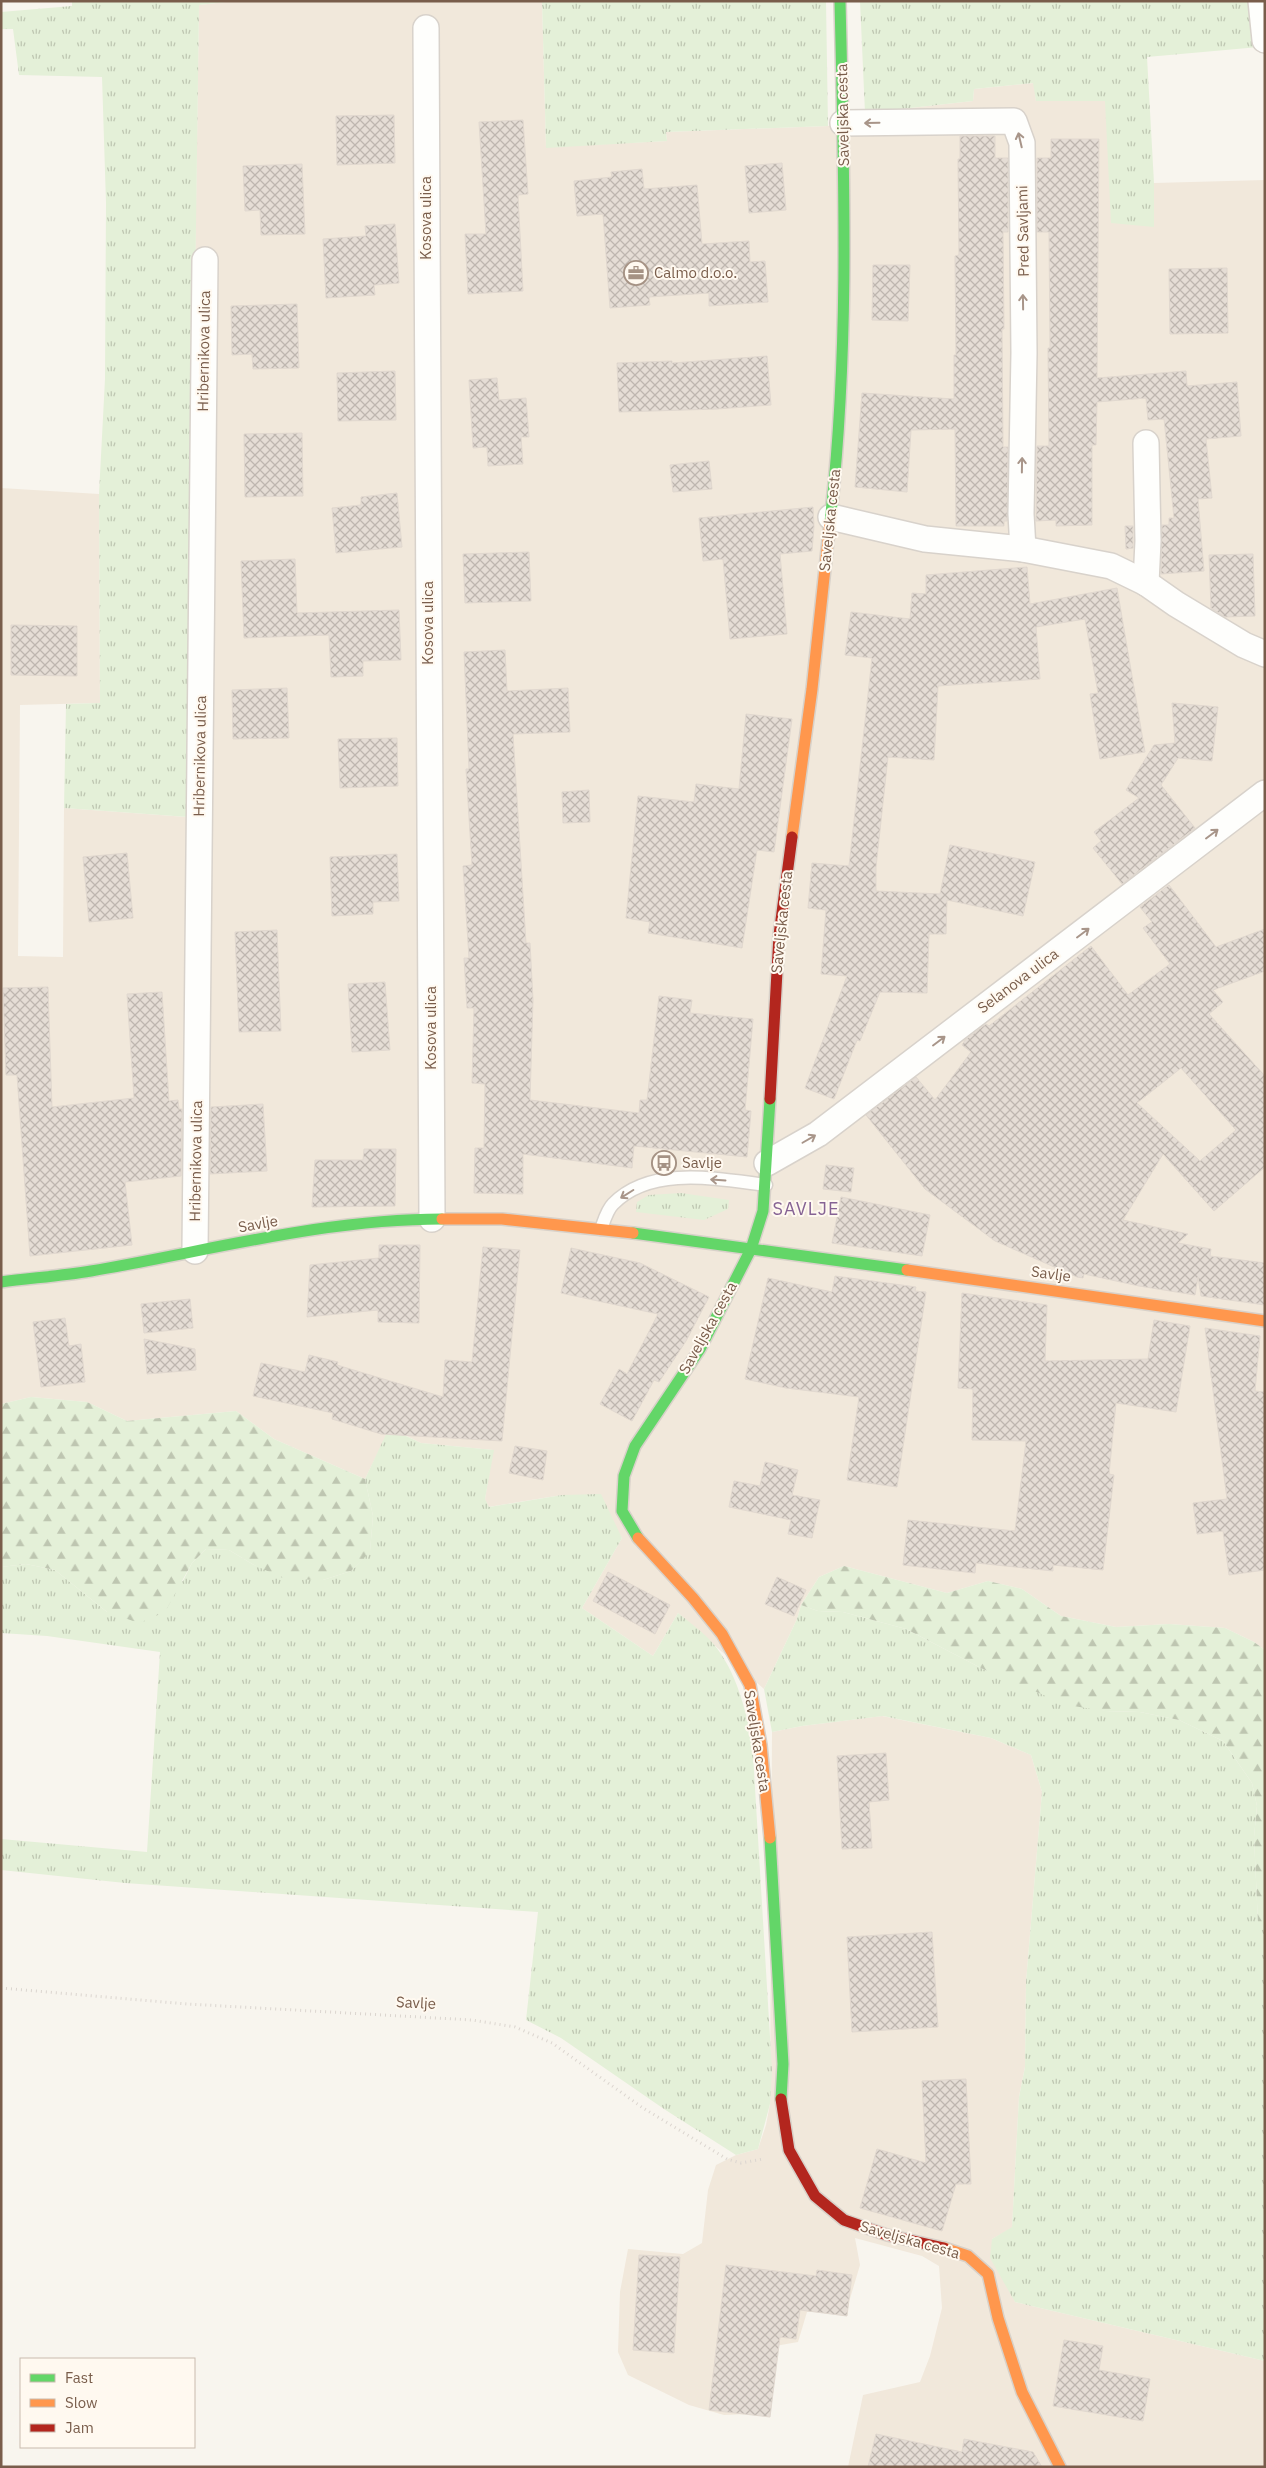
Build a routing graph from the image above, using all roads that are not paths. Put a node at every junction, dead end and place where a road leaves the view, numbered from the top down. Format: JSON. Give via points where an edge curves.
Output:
{"nodes":[{"id":1,"x":840,"y":1,"type":"edge"},
{"id":2,"x":1261,"y":1,"type":"edge"},
{"id":3,"x":426,"y":28,"type":"dead end"},
{"id":4,"x":1265,"y":40,"type":"edge"},
{"id":5,"x":844,"y":123,"type":"junction"},
{"id":6,"x":205,"y":260,"type":"dead end"},
{"id":7,"x":1146,"y":443,"type":"dead end"},
{"id":8,"x":831,"y":517,"type":"junction"},
{"id":9,"x":1023,"y":549,"type":"junction"},
{"id":10,"x":1146,"y":582,"type":"junction"},
{"id":11,"x":1265,"y":654,"type":"edge"},
{"id":12,"x":1265,"y":793,"type":"edge"},
{"id":13,"x":767,"y":1174,"type":"junction"},
{"id":14,"x":432,"y":1219,"type":"junction"},
{"id":15,"x":601,"y":1229,"type":"junction"},
{"id":16,"x":751,"y":1249,"type":"junction"},
{"id":17,"x":194,"y":1251,"type":"junction"},
{"id":18,"x":1,"y":1282,"type":"edge"},
{"id":19,"x":1265,"y":1321,"type":"edge"},
{"id":20,"x":1060,"y":2467,"type":"edge"}],
"edges":[{"from":1,"to":5,"type":"street","name":"Saveljska cesta"},
{"from":2,"to":4,"type":"street"},
{"from":3,"to":14,"type":"street","name":"Kosova ulica"},
{"from":5,"to":8,"type":"street","name":"Saveljska cesta","via":[[842,364]]},
{"from":9,"to":5,"type":"street","name":"Pred Savljami","one_way":true,"via":[[1022,143],[1014,121]]},
{"from":6,"to":17,"type":"street","name":"Hribernikova ulica"},
{"from":7,"to":10,"type":"street"},
{"from":8,"to":9,"type":"street","via":[[924,539]]},
{"from":8,"to":13,"type":"street","name":"Saveljska cesta","via":[[779,936]]},
{"from":9,"to":10,"type":"street","via":[[1111,566]]},
{"from":10,"to":11,"type":"street","via":[[1176,604]]},
{"from":13,"to":12,"type":"street","name":"Selanova ulica","one_way":true},
{"from":13,"to":15,"type":"lane","one_way":true,"via":[[653,1182],[633,1190],[612,1205]]},
{"from":13,"to":16,"type":"street","name":"Saveljska cesta","via":[[763,1211]]},
{"from":14,"to":15,"type":"street","name":"Savlje","via":[[542,1222]]},
{"from":14,"to":17,"type":"street","name":"Savlje","via":[[355,1224]]},
{"from":15,"to":16,"type":"street","name":"Savlje"},
{"from":16,"to":19,"type":"street","name":"Savlje"},
{"from":16,"to":20,"type":"street","name":"Saveljska cesta","via":[[700,1349],[635,1446],[624,1476],[622,1510],[634,1534],[722,1634],[750,1685],[761,1745],[773,1872],[783,2064],[781,2107],[790,2150],[815,2196],[844,2220],[886,2235],[968,2256],[988,2274],[998,2318],[1022,2392]]},
{"from":17,"to":18,"type":"street","name":"Savlje","via":[[90,1271]]}]}
